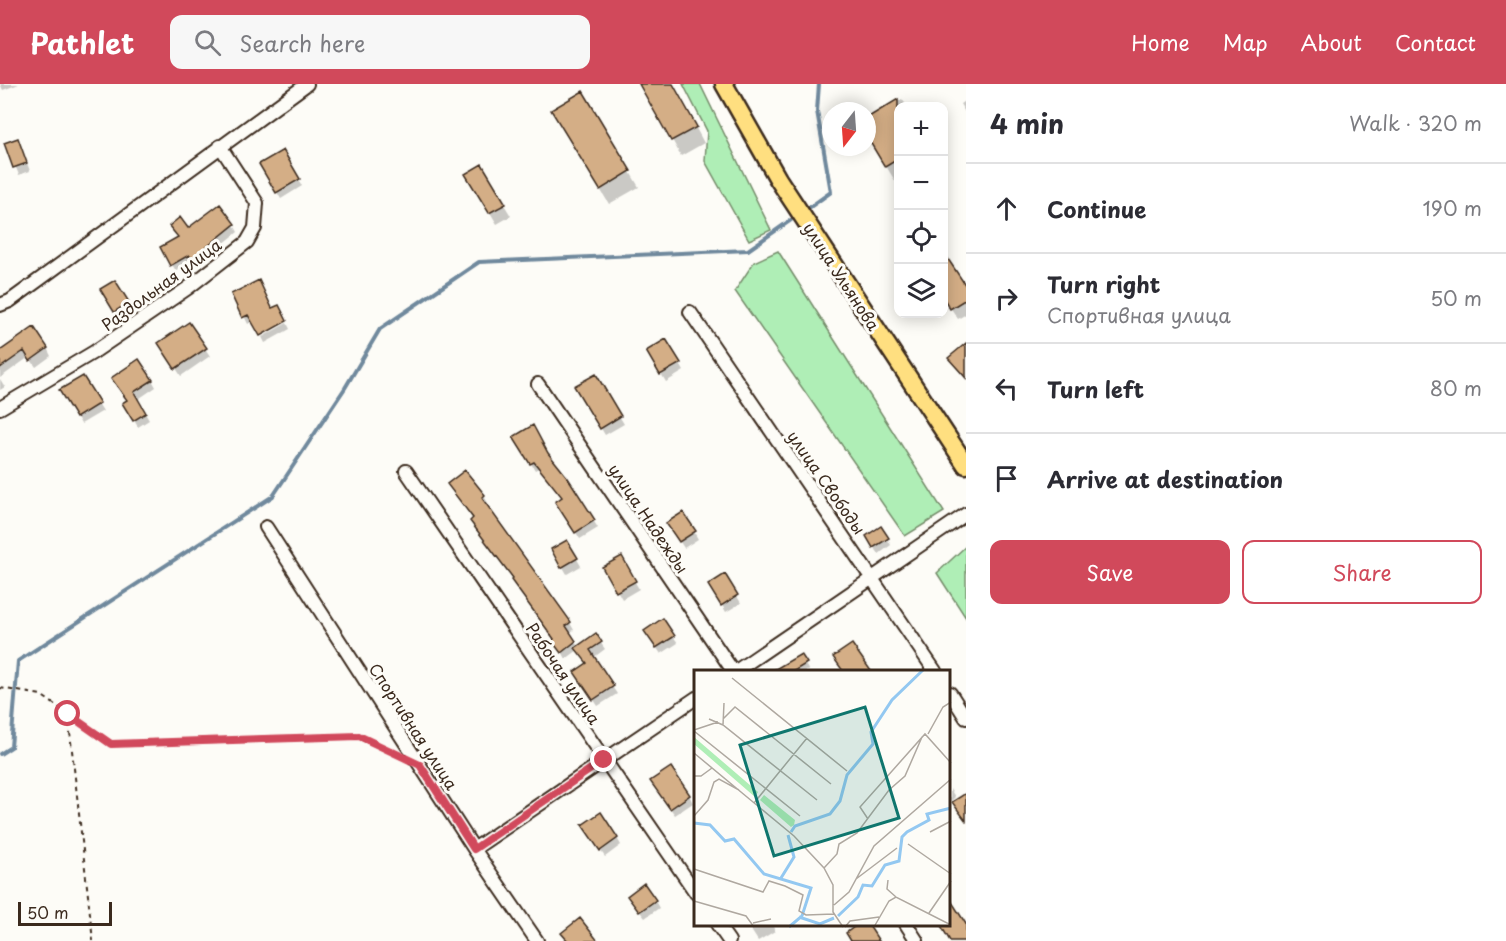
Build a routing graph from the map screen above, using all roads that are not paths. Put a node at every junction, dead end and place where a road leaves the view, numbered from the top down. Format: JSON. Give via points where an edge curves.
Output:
{"nodes":[{"id":1,"x":307,"y":84,"type":"edge"},
{"id":2,"x":724,"y":84,"type":"edge"},
{"id":3,"x":220,"y":146,"type":"junction"},
{"id":4,"x":0,"y":305,"type":"edge"},
{"id":5,"x":690,"y":312,"type":"dead end"},
{"id":6,"x":538,"y":384,"type":"dead end"},
{"id":7,"x":0,"y":408,"type":"edge"},
{"id":8,"x":966,"y":465,"type":"edge"},
{"id":9,"x":406,"y":471,"type":"dead end"},
{"id":10,"x":966,"y":514,"type":"edge"},
{"id":11,"x":266,"y":526,"type":"dead end"},
{"id":12,"x":873,"y":578,"type":"junction"},
{"id":13,"x":734,"y":670,"type":"edge"},
{"id":14,"x":736,"y":670,"type":"edge"},
{"id":15,"x":934,"y":670,"type":"edge"},
{"id":16,"x":951,"y":695,"type":"edge"},
{"id":17,"x":694,"y":699,"type":"edge"},
{"id":18,"x":966,"y":718,"type":"edge"},
{"id":19,"x":604,"y":760,"type":"junction"},
{"id":20,"x":474,"y":849,"type":"junction"},
{"id":21,"x":694,"y":891,"type":"edge"},
{"id":22,"x":718,"y":926,"type":"edge"},
{"id":23,"x":907,"y":926,"type":"edge"},
{"id":24,"x":537,"y":941,"type":"edge"},
{"id":25,"x":729,"y":941,"type":"edge"},
{"id":26,"x":917,"y":941,"type":"edge"}],
"edges":[{"from":1,"to":3,"type":"street"},
{"from":2,"to":8,"type":"main road","name":"улица Ульянова","via":[[778,179]]},
{"from":3,"to":4,"type":"street"},
{"from":3,"to":7,"type":"street","name":"Раздольная улица","via":[[257,203],[255,228],[247,242],[94,352]]},
{"from":5,"to":12,"type":"street","name":"улица Свободы"},
{"from":6,"to":13,"type":"street","name":"улица Надежды"},
{"from":9,"to":19,"type":"street","name":"Рабочая улица"},
{"from":10,"to":12,"type":"street"},
{"from":11,"to":20,"type":"street","name":"Спортивная улица"},
{"from":12,"to":14,"type":"street"},
{"from":12,"to":15,"type":"street","name":"улица Свободы"},
{"from":16,"to":18,"type":"street"},
{"from":17,"to":19,"type":"street"},
{"from":19,"to":20,"type":"street"},
{"from":19,"to":21,"type":"street","name":"Рабочая улица"},
{"from":20,"to":24,"type":"street","name":"Спортивная улица"},
{"from":22,"to":25,"type":"street"},
{"from":23,"to":26,"type":"street"}]}
